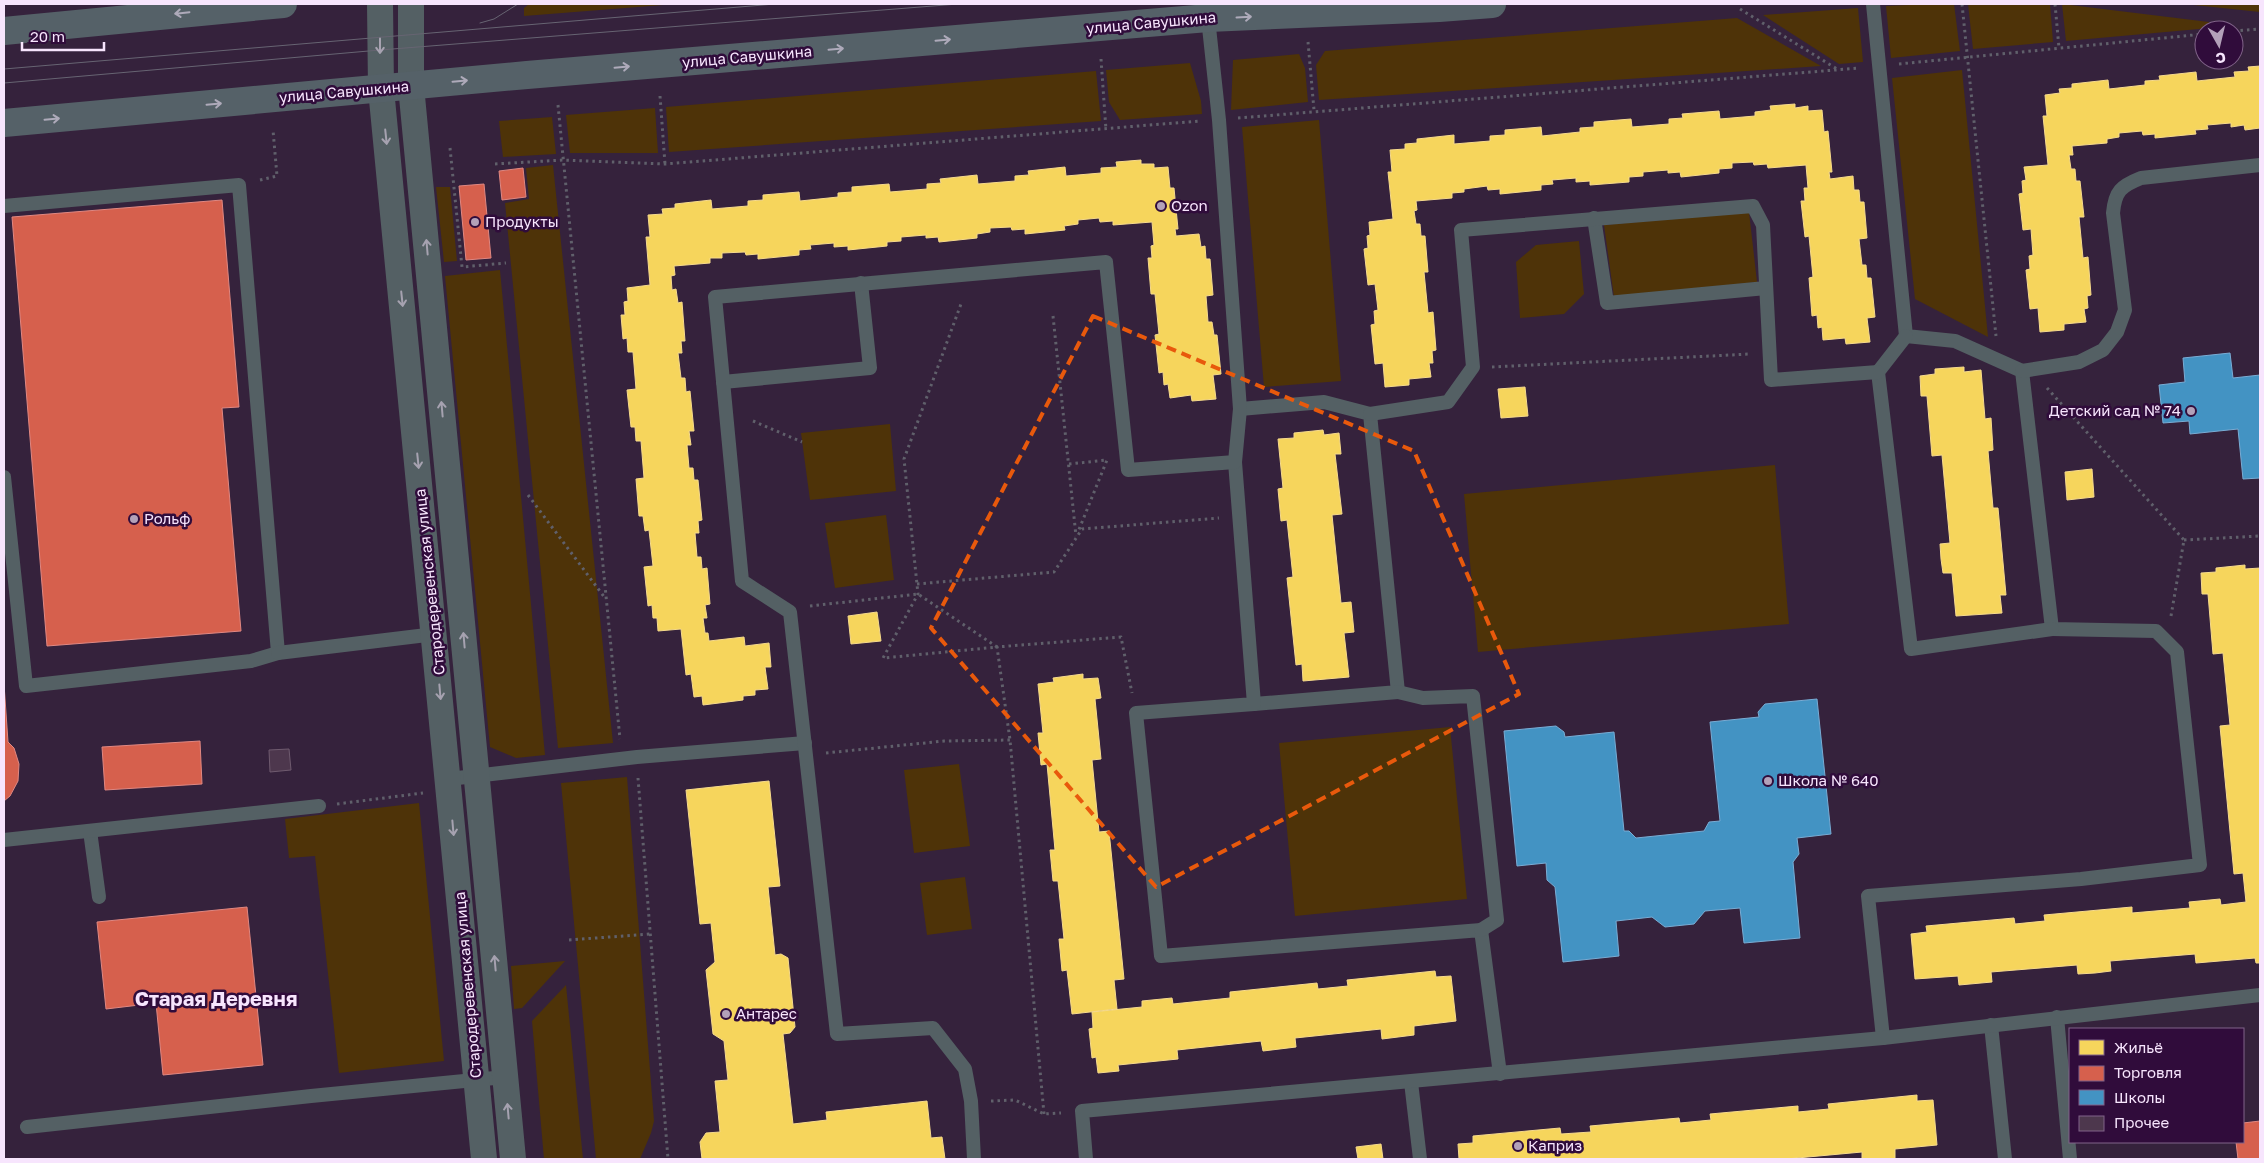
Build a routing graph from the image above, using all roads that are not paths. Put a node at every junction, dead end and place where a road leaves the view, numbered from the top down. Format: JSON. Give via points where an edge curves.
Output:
{"nodes":[{"id":1,"x":283,"y":4,"type":"edge"},
{"id":2,"x":380,"y":4,"type":"edge"},
{"id":3,"x":411,"y":4,"type":"edge"},
{"id":4,"x":1492,"y":4,"type":"edge"},
{"id":5,"x":1873,"y":4,"type":"edge"},
{"id":6,"x":1208,"y":18,"type":"junction"},
{"id":7,"x":4,"y":31,"type":"edge"},
{"id":8,"x":412,"y":86,"type":"junction"},
{"id":9,"x":381,"y":89,"type":"junction"},
{"id":10,"x":4,"y":124,"type":"edge"},
{"id":11,"x":2260,"y":165,"type":"edge"},
{"id":12,"x":4,"y":206,"type":"edge"},
{"id":13,"x":1594,"y":218,"type":"junction"},
{"id":14,"x":862,"y":283,"type":"junction"},
{"id":15,"x":1766,"y":288,"type":"junction"},
{"id":16,"x":1906,"y":336,"type":"junction"},
{"id":17,"x":2022,"y":371,"type":"junction"},
{"id":18,"x":1878,"y":372,"type":"junction"},
{"id":19,"x":723,"y":382,"type":"junction"},
{"id":20,"x":1240,"y":409,"type":"junction"},
{"id":21,"x":1370,"y":414,"type":"junction"},
{"id":22,"x":1235,"y":462,"type":"junction"},
{"id":23,"x":4,"y":477,"type":"edge"},
{"id":24,"x":2052,"y":630,"type":"junction"},
{"id":25,"x":435,"y":634,"type":"junction"},
{"id":26,"x":278,"y":653,"type":"junction"},
{"id":27,"x":1398,"y":692,"type":"junction"},
{"id":28,"x":1254,"y":704,"type":"junction"},
{"id":29,"x":805,"y":743,"type":"junction"},
{"id":30,"x":477,"y":776,"type":"junction"},
{"id":31,"x":438,"y":786,"type":"junction"},
{"id":32,"x":319,"y":806,"type":"road end"},
{"id":33,"x":90,"y":831,"type":"junction"},
{"id":34,"x":4,"y":840,"type":"edge"},
{"id":35,"x":99,"y":897,"type":"dead end"},
{"id":36,"x":1481,"y":930,"type":"junction"},
{"id":37,"x":2260,"y":995,"type":"edge"},
{"id":38,"x":2057,"y":1018,"type":"junction"},
{"id":39,"x":1991,"y":1025,"type":"junction"},
{"id":40,"x":1883,"y":1038,"type":"junction"},
{"id":41,"x":1500,"y":1074,"type":"junction"},
{"id":42,"x":505,"y":1078,"type":"junction"},
{"id":43,"x":477,"y":1080,"type":"junction"},
{"id":44,"x":1411,"y":1082,"type":"junction"},
{"id":45,"x":27,"y":1127,"type":"dead end"},
{"id":46,"x":484,"y":1159,"type":"edge"},
{"id":47,"x":513,"y":1159,"type":"edge"},
{"id":48,"x":974,"y":1159,"type":"edge"},
{"id":49,"x":1086,"y":1159,"type":"edge"},
{"id":50,"x":1420,"y":1159,"type":"edge"},
{"id":51,"x":2005,"y":1159,"type":"edge"},
{"id":52,"x":2070,"y":1159,"type":"edge"}],
"edges":[{"from":1,"to":7,"type":"main road","one_way":true},
{"from":2,"to":9,"type":"street","name":"Стародеревенская улица","one_way":true},
{"from":3,"to":8,"type":"street","name":"Стародеревенская улица"},
{"from":6,"to":4,"type":"main road","name":"улица Савушкина","one_way":true},
{"from":5,"to":16,"type":"lane"},
{"from":8,"to":6,"type":"main road","name":"улица Савушкина","one_way":true},
{"from":6,"to":20,"type":"lane","via":[[1219,120]]},
{"from":8,"to":9,"type":"main road","name":"улица Савушкина"},
{"from":30,"to":8,"type":"street","name":"Стародеревенская улица","one_way":true},
{"from":10,"to":9,"type":"main road","name":"улица Савушкина","one_way":true},
{"from":9,"to":25,"type":"street","name":"Стародеревенская улица","one_way":true},
{"from":11,"to":17,"type":"lane","via":[[2140,178],[2125,184],[2114,197],[2124,310],[2117,332],[2103,350],[2079,362]]},
{"from":12,"to":26,"type":"lane","via":[[239,185]]},
{"from":13,"to":15,"type":"lane","via":[[1753,206],[1763,225]]},
{"from":13,"to":15,"type":"lane","via":[[1607,303]]},
{"from":13,"to":21,"type":"lane","via":[[1461,230],[1473,368],[1448,402]]},
{"from":14,"to":19,"type":"lane","via":[[715,297]]},
{"from":14,"to":19,"type":"lane","via":[[870,368]]},
{"from":14,"to":22,"type":"lane","via":[[1106,262],[1128,470]]},
{"from":15,"to":18,"type":"lane","via":[[1771,380]]},
{"from":16,"to":17,"type":"lane","via":[[1955,341]]},
{"from":16,"to":18,"type":"lane"},
{"from":17,"to":24,"type":"lane"},
{"from":18,"to":24,"type":"lane","via":[[1911,649]]},
{"from":19,"to":29,"type":"lane","via":[[742,581],[790,612]]},
{"from":20,"to":21,"type":"lane","via":[[1324,402]]},
{"from":20,"to":22,"type":"lane"},
{"from":21,"to":27,"type":"lane"},
{"from":22,"to":28,"type":"lane"},
{"from":23,"to":26,"type":"lane","via":[[26,686],[251,661]]},
{"from":24,"to":40,"type":"lane","via":[[2156,631],[2177,652],[2200,865],[2081,879],[1868,896]]},
{"from":25,"to":26,"type":"lane"},
{"from":25,"to":31,"type":"street","name":"Стародеревенская улица","one_way":true},
{"from":27,"to":28,"type":"lane"},
{"from":27,"to":36,"type":"lane","via":[[1422,698],[1473,696],[1497,920]]},
{"from":28,"to":36,"type":"lane","via":[[1136,713],[1161,956]]},
{"from":29,"to":30,"type":"lane","via":[[637,757]]},
{"from":29,"to":48,"type":"lane","via":[[836,1034],[933,1028],[966,1069]]},
{"from":30,"to":31,"type":"lane"},
{"from":42,"to":30,"type":"street","name":"Стародеревенская улица","one_way":true},
{"from":31,"to":43,"type":"street","name":"Стародеревенская улица","one_way":true},
{"from":32,"to":33,"type":"lane"},
{"from":33,"to":34,"type":"lane"},
{"from":33,"to":35,"type":"lane"},
{"from":36,"to":41,"type":"lane"},
{"from":37,"to":38,"type":"lane"},
{"from":38,"to":39,"type":"lane"},
{"from":38,"to":52,"type":"lane"},
{"from":39,"to":40,"type":"lane"},
{"from":39,"to":51,"type":"lane"},
{"from":40,"to":41,"type":"lane"},
{"from":41,"to":44,"type":"lane"},
{"from":42,"to":43,"type":"lane"},
{"from":47,"to":42,"type":"street","name":"Стародеревенская улица","one_way":true},
{"from":43,"to":45,"type":"lane"},
{"from":43,"to":46,"type":"street","name":"Стародеревенская улица"},
{"from":44,"to":49,"type":"lane","via":[[1082,1111]]},
{"from":44,"to":50,"type":"lane"}]}
